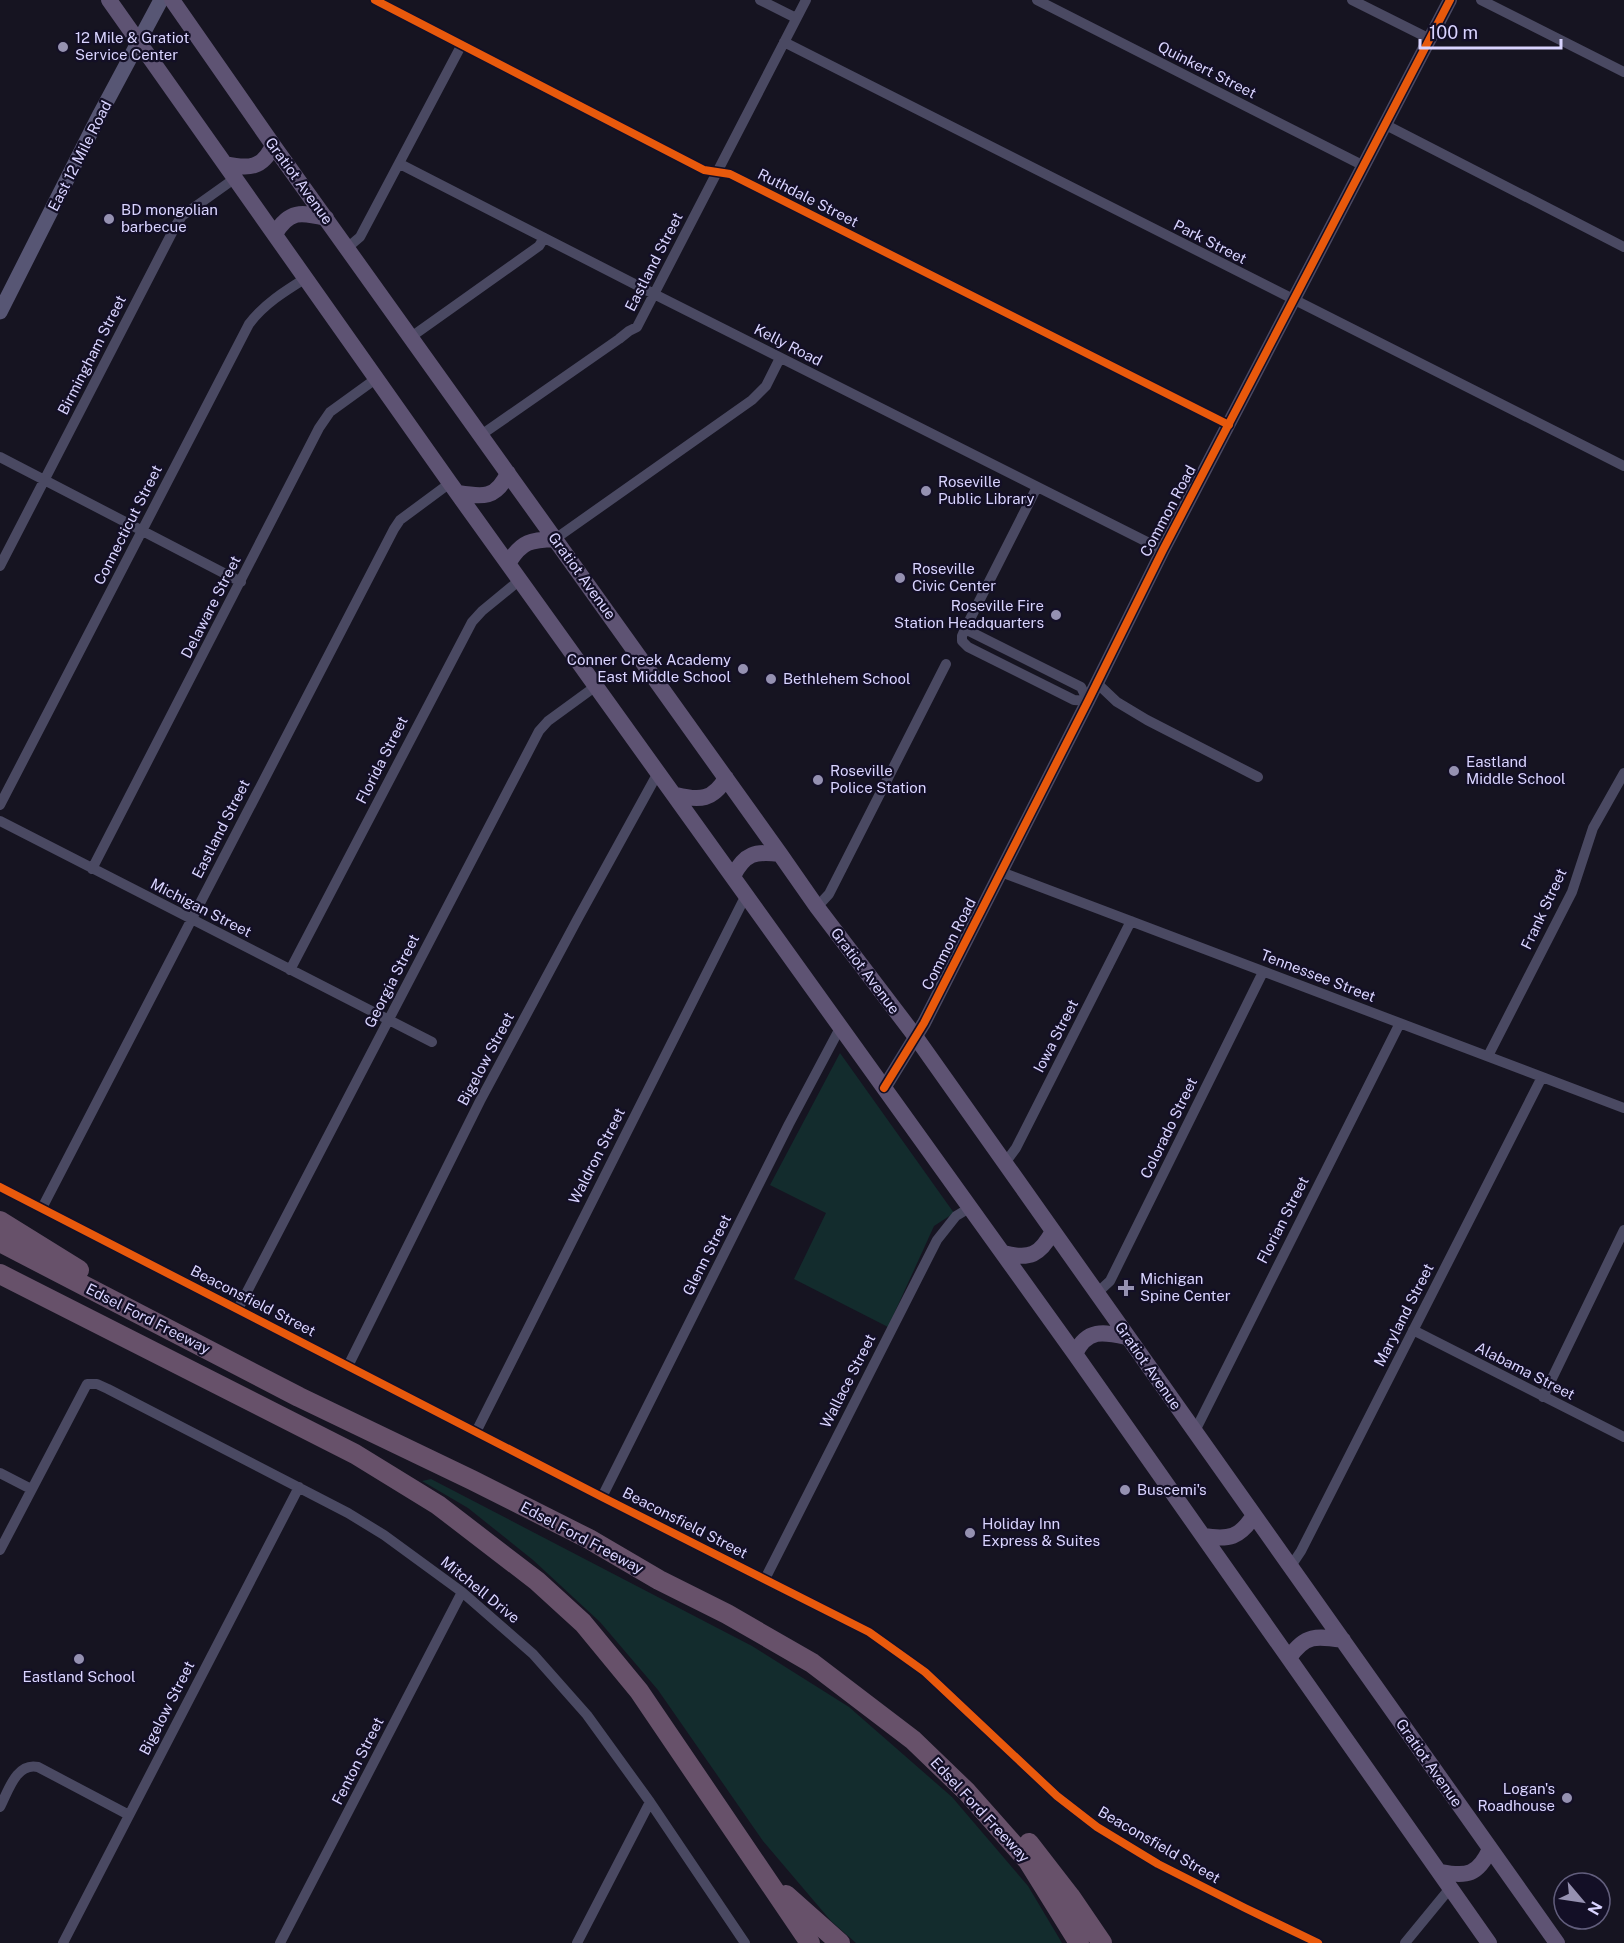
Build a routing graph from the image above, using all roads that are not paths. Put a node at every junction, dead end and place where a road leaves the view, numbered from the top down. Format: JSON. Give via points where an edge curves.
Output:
{"nodes":[{"id":1,"x":109,"y":0,"type":"edge"},
{"id":2,"x":161,"y":0,"type":"edge"},
{"id":3,"x":172,"y":0,"type":"edge"},
{"id":4,"x":375,"y":0,"type":"edge"},
{"id":5,"x":760,"y":0,"type":"edge"},
{"id":6,"x":806,"y":0,"type":"edge"},
{"id":7,"x":1037,"y":0,"type":"edge"},
{"id":8,"x":1352,"y":0,"type":"edge"},
{"id":9,"x":1450,"y":0,"type":"edge"},
{"id":10,"x":1481,"y":0,"type":"edge"},
{"id":11,"x":796,"y":18,"type":"junction"},
{"id":12,"x":1430,"y":39,"type":"junction"},
{"id":13,"x":138,"y":42,"type":"junction"},
{"id":14,"x":784,"y":42,"type":"junction"},
{"id":15,"x":461,"y":46,"type":"junction"},
{"id":16,"x":1624,"y":72,"type":"edge"},
{"id":17,"x":1386,"y":125,"type":"junction"},
{"id":18,"x":273,"y":145,"type":"junction"},
{"id":19,"x":225,"y":164,"type":"junction"},
{"id":20,"x":400,"y":164,"type":"junction"},
{"id":21,"x":1364,"y":166,"type":"junction"},
{"id":22,"x":717,"y":172,"type":"junction"},
{"id":23,"x":234,"y":178,"type":"junction"},
{"id":24,"x":326,"y":218,"type":"junction"},
{"id":25,"x":275,"y":234,"type":"junction"},
{"id":26,"x":544,"y":238,"type":"junction"},
{"id":27,"x":1624,"y":247,"type":"edge"},
{"id":28,"x":347,"y":248,"type":"junction"},
{"id":29,"x":306,"y":278,"type":"junction"},
{"id":30,"x":654,"y":294,"type":"junction"},
{"id":31,"x":1294,"y":301,"type":"junction"},
{"id":32,"x":0,"y":312,"type":"edge"},
{"id":33,"x":411,"y":337,"type":"junction"},
{"id":34,"x":780,"y":358,"type":"junction"},
{"id":35,"x":377,"y":378,"type":"junction"},
{"id":36,"x":1229,"y":424,"type":"junction"},
{"id":37,"x":481,"y":435,"type":"junction"},
{"id":38,"x":0,"y":457,"type":"edge"},
{"id":39,"x":1624,"y":466,"type":"edge"},
{"id":40,"x":508,"y":473,"type":"junction"},
{"id":41,"x":44,"y":481,"type":"junction"},
{"id":42,"x":1037,"y":487,"type":"junction"},
{"id":43,"x":454,"y":488,"type":"junction"},
{"id":44,"x":142,"y":532,"type":"junction"},
{"id":45,"x":555,"y":539,"type":"junction"},
{"id":46,"x":1163,"y":550,"type":"junction"},
{"id":47,"x":508,"y":562,"type":"junction"},
{"id":48,"x":0,"y":566,"type":"edge"},
{"id":49,"x":521,"y":579,"type":"junction"},
{"id":50,"x":241,"y":582,"type":"junction"},
{"id":51,"x":946,"y":664,"type":"dead end"},
{"id":52,"x":1097,"y":683,"type":"junction"},
{"id":53,"x":596,"y":686,"type":"junction"},
{"id":54,"x":1088,"y":701,"type":"junction"},
{"id":55,"x":658,"y":771,"type":"junction"},
{"id":56,"x":1624,"y":773,"type":"edge"},
{"id":57,"x":1258,"y":777,"type":"dead end"},
{"id":58,"x":726,"y":778,"type":"junction"},
{"id":59,"x":676,"y":795,"type":"junction"},
{"id":60,"x":0,"y":805,"type":"edge"},
{"id":61,"x":0,"y":821,"type":"edge"},
{"id":62,"x":780,"y":854,"type":"junction"},
{"id":63,"x":92,"y":868,"type":"junction"},
{"id":64,"x":1000,"y":872,"type":"junction"},
{"id":65,"x":733,"y":876,"type":"junction"},
{"id":66,"x":746,"y":895,"type":"junction"},
{"id":67,"x":817,"y":907,"type":"junction"},
{"id":68,"x":191,"y":919,"type":"junction"},
{"id":69,"x":1131,"y":921,"type":"junction"},
{"id":70,"x":290,"y":970,"type":"junction"},
{"id":71,"x":1263,"y":972,"type":"junction"},
{"id":72,"x":388,"y":1021,"type":"junction"},
{"id":73,"x":1400,"y":1023,"type":"junction"},
{"id":74,"x":840,"y":1028,"type":"junction"},
{"id":75,"x":915,"y":1036,"type":"junction"},
{"id":76,"x":432,"y":1042,"type":"dead end"},
{"id":77,"x":1488,"y":1056,"type":"junction"},
{"id":78,"x":1542,"y":1077,"type":"junction"},
{"id":79,"x":884,"y":1088,"type":"junction"},
{"id":80,"x":1624,"y":1108,"type":"edge"},
{"id":81,"x":1005,"y":1163,"type":"junction"},
{"id":82,"x":0,"y":1187,"type":"edge"},
{"id":83,"x":971,"y":1207,"type":"junction"},
{"id":84,"x":42,"y":1208,"type":"junction"},
{"id":85,"x":0,"y":1221,"type":"edge"},
{"id":86,"x":1624,"y":1230,"type":"edge"},
{"id":87,"x":1053,"y":1231,"type":"junction"},
{"id":88,"x":0,"y":1242,"type":"edge"},
{"id":89,"x":1003,"y":1254,"type":"junction"},
{"id":90,"x":0,"y":1274,"type":"edge"},
{"id":91,"x":0,"y":1289,"type":"edge"},
{"id":92,"x":1097,"y":1293,"type":"junction"},
{"id":93,"x":238,"y":1309,"type":"junction"},
{"id":94,"x":1413,"y":1330,"type":"junction"},
{"id":95,"x":114,"y":1333,"type":"junction"},
{"id":96,"x":1127,"y":1337,"type":"junction"},
{"id":97,"x":1075,"y":1354,"type":"junction"},
{"id":98,"x":348,"y":1366,"type":"junction"},
{"id":99,"x":299,"y":1397,"type":"junction"},
{"id":100,"x":1543,"y":1397,"type":"junction"},
{"id":101,"x":476,"y":1431,"type":"junction"},
{"id":102,"x":1195,"y":1431,"type":"junction"},
{"id":103,"x":1624,"y":1437,"type":"edge"},
{"id":104,"x":0,"y":1473,"type":"edge"},
{"id":105,"x":299,"y":1487,"type":"junction"},
{"id":106,"x":31,"y":1489,"type":"junction"},
{"id":107,"x":602,"y":1497,"type":"junction"},
{"id":108,"x":1254,"y":1515,"type":"junction"},
{"id":109,"x":1203,"y":1536,"type":"junction"},
{"id":110,"x":0,"y":1550,"type":"edge"},
{"id":111,"x":1291,"y":1566,"type":"junction"},
{"id":112,"x":765,"y":1579,"type":"junction"},
{"id":113,"x":462,"y":1592,"type":"junction"},
{"id":114,"x":1343,"y":1640,"type":"junction"},
{"id":115,"x":1289,"y":1658,"type":"junction"},
{"id":116,"x":812,"y":1663,"type":"junction"},
{"id":117,"x":650,"y":1802,"type":"junction"},
{"id":118,"x":0,"y":1807,"type":"edge"},
{"id":119,"x":129,"y":1815,"type":"junction"},
{"id":120,"x":1490,"y":1849,"type":"junction"},
{"id":121,"x":1441,"y":1872,"type":"junction"},
{"id":122,"x":764,"y":1875,"type":"junction"},
{"id":123,"x":1451,"y":1887,"type":"junction"},
{"id":124,"x":63,"y":1943,"type":"edge"},
{"id":125,"x":280,"y":1943,"type":"edge"},
{"id":126,"x":577,"y":1943,"type":"edge"},
{"id":127,"x":745,"y":1943,"type":"edge"},
{"id":128,"x":810,"y":1943,"type":"edge"},
{"id":129,"x":840,"y":1943,"type":"edge"},
{"id":130,"x":1079,"y":1943,"type":"edge"},
{"id":131,"x":1102,"y":1943,"type":"edge"},
{"id":132,"x":1318,"y":1943,"type":"edge"},
{"id":133,"x":1405,"y":1943,"type":"edge"},
{"id":134,"x":1490,"y":1943,"type":"edge"},
{"id":135,"x":1557,"y":1943,"type":"edge"}],
"edges":[{"from":1,"to":13,"type":"main road"},
{"from":2,"to":13,"type":"main road","name":"East 12 Mile Road"},
{"from":3,"to":18,"type":"main road","name":"Gratiot Avenue"},
{"from":4,"to":15,"type":"street","name":"Ruthdale Street"},
{"from":5,"to":11,"type":"street"},
{"from":6,"to":11,"type":"street"},
{"from":7,"to":21,"type":"street","name":"Quinkert Street"},
{"from":8,"to":12,"type":"street"},
{"from":9,"to":12,"type":"street","name":"Common Road"},
{"from":10,"to":16,"type":"street"},
{"from":11,"to":14,"type":"street","name":"Eastland Street"},
{"from":12,"to":17,"type":"street","name":"Common Road"},
{"from":13,"to":19,"type":"main road"},
{"from":13,"to":32,"type":"main road","name":"East 12 Mile Road"},
{"from":14,"to":22,"type":"street","name":"Eastland Street"},
{"from":14,"to":31,"type":"street","name":"Park Street"},
{"from":15,"to":20,"type":"street"},
{"from":15,"to":22,"type":"street","name":"Ruthdale Street","via":[[704,170]]},
{"from":17,"to":21,"type":"street","name":"Common Road"},
{"from":17,"to":27,"type":"street"},
{"from":18,"to":19,"type":"main road","via":[[258,165]]},
{"from":18,"to":24,"type":"main road","name":"Gratiot Avenue"},
{"from":19,"to":23,"type":"main road"},
{"from":20,"to":26,"type":"street","name":"Kelly Road"},
{"from":20,"to":28,"type":"street","via":[[360,237]]},
{"from":21,"to":31,"type":"street","name":"Common Road"},
{"from":22,"to":30,"type":"street","name":"Eastland Street"},
{"from":22,"to":36,"type":"street","name":"Ruthdale Street","via":[[730,174]]},
{"from":23,"to":25,"type":"main road"},
{"from":23,"to":41,"type":"street","name":"Birmingham Street","via":[[182,216],[176,225]]},
{"from":24,"to":25,"type":"main road","via":[[310,214],[291,216]]},
{"from":24,"to":28,"type":"main road","name":"Gratiot Avenue"},
{"from":25,"to":29,"type":"main road"},
{"from":26,"to":30,"type":"street","name":"Kelly Road"},
{"from":26,"to":33,"type":"street","via":[[539,246]]},
{"from":28,"to":33,"type":"main road","name":"Gratiot Avenue"},
{"from":29,"to":35,"type":"main road"},
{"from":29,"to":44,"type":"street","name":"Connecticut Street","via":[[273,299],[249,324]]},
{"from":30,"to":34,"type":"street","name":"Kelly Road"},
{"from":30,"to":37,"type":"street","name":"Eastland Street","via":[[637,327]]},
{"from":31,"to":36,"type":"street","name":"Common Road"},
{"from":31,"to":39,"type":"street","name":"Park Street"},
{"from":33,"to":37,"type":"main road","name":"Gratiot Avenue"},
{"from":34,"to":42,"type":"street","name":"Kelly Road"},
{"from":34,"to":45,"type":"street","via":[[766,386],[752,400]]},
{"from":35,"to":43,"type":"main road"},
{"from":35,"to":50,"type":"street","name":"Delaware Street","via":[[328,414]]},
{"from":36,"to":46,"type":"street","name":"Common Road"},
{"from":37,"to":40,"type":"main road","name":"Gratiot Avenue"},
{"from":38,"to":41,"type":"street"},
{"from":40,"to":43,"type":"main road","via":[[494,493],[477,496]]},
{"from":40,"to":45,"type":"main road","name":"Gratiot Avenue"},
{"from":41,"to":44,"type":"street"},
{"from":41,"to":48,"type":"street","name":"Birmingham Street"},
{"from":42,"to":46,"type":"street","name":"Kelly Road"},
{"from":42,"to":54,"type":"street","via":[[965,629],[1081,687]]},
{"from":43,"to":47,"type":"main road"},
{"from":43,"to":68,"type":"street","name":"Eastland Street","via":[[400,520],[394,529]]},
{"from":44,"to":50,"type":"street"},
{"from":44,"to":60,"type":"street","name":"Connecticut Street"},
{"from":45,"to":47,"type":"main road","via":[[524,544]]},
{"from":45,"to":58,"type":"main road","name":"Gratiot Avenue"},
{"from":46,"to":52,"type":"street","name":"Common Road"},
{"from":47,"to":49,"type":"main road"},
{"from":49,"to":53,"type":"main road"},
{"from":49,"to":70,"type":"street","name":"Florida Street","via":[[472,622]]},
{"from":50,"to":63,"type":"street","name":"Delaware Street"},
{"from":51,"to":67,"type":"street","via":[[829,894]]},
{"from":52,"to":54,"type":"street","name":"Common Road"},
{"from":52,"to":57,"type":"street","via":[[1117,702]]},
{"from":53,"to":55,"type":"main road"},
{"from":53,"to":72,"type":"street","name":"Georgia Street","via":[[539,731]]},
{"from":54,"to":64,"type":"street","name":"Common Road"},
{"from":55,"to":59,"type":"main road"},
{"from":55,"to":98,"type":"street","name":"Bigelow Street","via":[[480,1101]]},
{"from":56,"to":77,"type":"street","name":"Frank Street","via":[[1593,828],[1572,892]]},
{"from":58,"to":59,"type":"main road","via":[[708,797],[689,799]]},
{"from":58,"to":62,"type":"main road","name":"Gratiot Avenue"},
{"from":59,"to":65,"type":"main road"},
{"from":61,"to":63,"type":"street","name":"Michigan Street"},
{"from":62,"to":65,"type":"main road","via":[[750,855]]},
{"from":62,"to":67,"type":"main road","name":"Gratiot Avenue"},
{"from":63,"to":68,"type":"street","name":"Michigan Street"},
{"from":64,"to":69,"type":"street","name":"Tennessee Street"},
{"from":64,"to":75,"type":"street","name":"Common Road"},
{"from":65,"to":66,"type":"main road"},
{"from":66,"to":74,"type":"main road"},
{"from":66,"to":101,"type":"street","name":"Waldron Street"},
{"from":67,"to":75,"type":"main road","name":"Gratiot Avenue"},
{"from":68,"to":70,"type":"street","name":"Michigan Street"},
{"from":68,"to":84,"type":"street","name":"Eastland Street"},
{"from":69,"to":71,"type":"street","name":"Tennessee Street"},
{"from":69,"to":81,"type":"street","name":"Iowa Street","via":[[1016,1149]]},
{"from":70,"to":72,"type":"street","name":"Michigan Street"},
{"from":71,"to":73,"type":"street","name":"Tennessee Street"},
{"from":71,"to":92,"type":"street","name":"Colorado Street","via":[[1110,1281]]},
{"from":72,"to":76,"type":"street","name":"Michigan Street"},
{"from":72,"to":93,"type":"street","name":"Georgia Street"},
{"from":73,"to":77,"type":"street","name":"Tennessee Street"},
{"from":73,"to":102,"type":"street","name":"Florian Street"},
{"from":74,"to":79,"type":"main road"},
{"from":74,"to":107,"type":"street","name":"Glenn Street"},
{"from":75,"to":79,"type":"street","name":"Common Road"},
{"from":75,"to":81,"type":"main road","name":"Gratiot Avenue"},
{"from":77,"to":78,"type":"street","name":"Tennessee Street"},
{"from":78,"to":80,"type":"street","name":"Tennessee Street"},
{"from":78,"to":94,"type":"street","name":"Maryland Street"},
{"from":79,"to":83,"type":"main road"},
{"from":81,"to":87,"type":"main road","name":"Gratiot Avenue"},
{"from":82,"to":84,"type":"street","name":"Beaconsfield Street"},
{"from":83,"to":89,"type":"main road"},
{"from":83,"to":112,"type":"street","name":"Wallace Street","via":[[956,1216],[937,1240]]},
{"from":84,"to":93,"type":"street","name":"Beaconsfield Street"},
{"from":85,"to":99,"type":"highway","via":[[102,1284],[218,1344]]},
{"from":86,"to":100,"type":"street"},
{"from":87,"to":89,"type":"main road","via":[[1035,1254]]},
{"from":87,"to":92,"type":"main road","name":"Gratiot Avenue"},
{"from":88,"to":99,"type":"highway","name":"Edsel Ford Freeway"},
{"from":89,"to":97,"type":"main road"},
{"from":90,"to":95,"type":"highway","name":"Edsel Ford Freeway"},
{"from":91,"to":95,"type":"highway","via":[[74,1321]]},
{"from":92,"to":96,"type":"main road","name":"Gratiot Avenue"},
{"from":93,"to":98,"type":"street","name":"Beaconsfield Street"},
{"from":94,"to":100,"type":"street","name":"Alabama Street"},
{"from":94,"to":111,"type":"street","name":"Maryland Street"},
{"from":95,"to":122,"type":"highway","name":"Edsel Ford Freeway","via":[[355,1454],[438,1505],[537,1581],[583,1623],[639,1691]]},
{"from":96,"to":97,"type":"main road","via":[[1093,1334]]},
{"from":96,"to":102,"type":"main road","name":"Gratiot Avenue"},
{"from":97,"to":109,"type":"main road"},
{"from":98,"to":101,"type":"street","name":"Beaconsfield Street"},
{"from":99,"to":116,"type":"highway","name":"Edsel Ford Freeway","via":[[589,1539]]},
{"from":100,"to":103,"type":"street","name":"Alabama Street"},
{"from":101,"to":107,"type":"street","name":"Beaconsfield Street"},
{"from":102,"to":108,"type":"main road","name":"Gratiot Avenue"},
{"from":104,"to":106,"type":"street"},
{"from":105,"to":106,"type":"street","name":"Mitchell Drive","via":[[91,1383],[83,1390]]},
{"from":105,"to":113,"type":"street","name":"Mitchell Drive","via":[[384,1535]]},
{"from":105,"to":119,"type":"street","name":"Bigelow Street"},
{"from":106,"to":110,"type":"street"},
{"from":107,"to":112,"type":"street","name":"Beaconsfield Street"},
{"from":108,"to":109,"type":"main road","via":[[1235,1536]]},
{"from":108,"to":111,"type":"main road","name":"Gratiot Avenue"},
{"from":109,"to":115,"type":"main road"},
{"from":111,"to":114,"type":"main road","name":"Gratiot Avenue"},
{"from":112,"to":132,"type":"street","name":"Beaconsfield Street","via":[[869,1632],[910,1660],[1057,1796],[1097,1827],[1158,1864]]},
{"from":113,"to":117,"type":"street","name":"Mitchell Drive","via":[[533,1654],[565,1688]]},
{"from":113,"to":125,"type":"street","name":"Fenton Street"},
{"from":114,"to":115,"type":"main road","via":[[1310,1638],[1298,1645]]},
{"from":114,"to":120,"type":"main road","name":"Gratiot Avenue"},
{"from":115,"to":121,"type":"main road"},
{"from":116,"to":130,"type":"highway","name":"Edsel Ford Freeway","via":[[913,1740],[967,1792],[1028,1861]]},
{"from":116,"to":131,"type":"highway","via":[[861,1685],[949,1756],[1017,1828]]},
{"from":117,"to":126,"type":"street"},
{"from":117,"to":127,"type":"street","name":"Mitchell Drive"},
{"from":118,"to":119,"type":"street","via":[[19,1772],[28,1766],[38,1767]]},
{"from":119,"to":124,"type":"street","name":"Bigelow Street"},
{"from":120,"to":121,"type":"main road","via":[[1482,1865],[1470,1873]]},
{"from":120,"to":135,"type":"main road","name":"Gratiot Avenue"},
{"from":121,"to":123,"type":"main road"},
{"from":122,"to":128,"type":"highway","name":"Edsel Ford Freeway"},
{"from":122,"to":129,"type":"highway"},
{"from":123,"to":133,"type":"street"},
{"from":123,"to":134,"type":"main road"}]}
